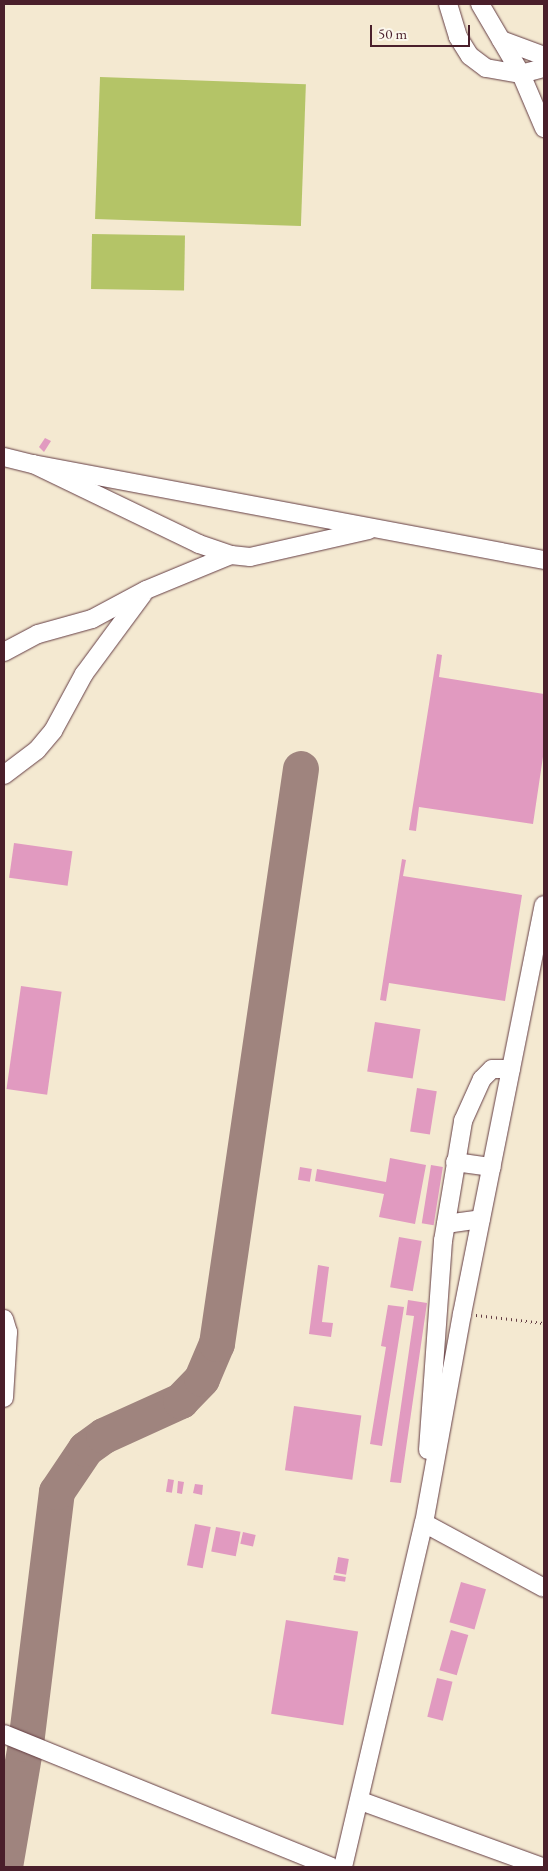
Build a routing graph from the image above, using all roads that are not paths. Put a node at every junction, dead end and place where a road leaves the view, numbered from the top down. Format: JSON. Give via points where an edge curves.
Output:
{"nodes":[{"id":1,"x":448,"y":4,"type":"edge"},
{"id":2,"x":480,"y":4,"type":"edge"},
{"id":3,"x":501,"y":40,"type":"junction"},
{"id":4,"x":544,"y":56,"type":"edge"},
{"id":5,"x":544,"y":68,"type":"edge"},
{"id":6,"x":520,"y":74,"type":"junction"},
{"id":7,"x":544,"y":128,"type":"edge"},
{"id":8,"x":4,"y":457,"type":"edge"},
{"id":9,"x":33,"y":464,"type":"junction"},
{"id":10,"x":376,"y":529,"type":"junction"},
{"id":11,"x":231,"y":555,"type":"junction"},
{"id":12,"x":544,"y":560,"type":"edge"},
{"id":13,"x":146,"y":590,"type":"junction"},
{"id":14,"x":4,"y":652,"type":"edge"},
{"id":15,"x":4,"y":774,"type":"edge"},
{"id":16,"x":544,"y":905,"type":"edge"},
{"id":17,"x":511,"y":1069,"type":"junction"},
{"id":18,"x":455,"y":1162,"type":"junction"},
{"id":19,"x":492,"y":1167,"type":"junction"},
{"id":20,"x":481,"y":1219,"type":"junction"},
{"id":21,"x":446,"y":1224,"type":"junction"},
{"id":22,"x":4,"y":1319,"type":"edge"},
{"id":23,"x":4,"y":1398,"type":"edge"},
{"id":24,"x":424,"y":1523,"type":"junction"},
{"id":25,"x":544,"y":1588,"type":"edge"},
{"id":26,"x":4,"y":1734,"type":"edge"},
{"id":27,"x":361,"y":1801,"type":"junction"},
{"id":28,"x":331,"y":1867,"type":"edge"},
{"id":29,"x":343,"y":1867,"type":"edge"},
{"id":30,"x":542,"y":1867,"type":"edge"}],
"edges":[{"from":1,"to":6,"type":"lane","via":[[458,37],[470,56],[486,68]]},
{"from":2,"to":3,"type":"lane"},
{"from":3,"to":4,"type":"lane"},
{"from":3,"to":6,"type":"lane"},
{"from":5,"to":6,"type":"lane"},
{"from":6,"to":7,"type":"lane"},
{"from":8,"to":9,"type":"lane"},
{"from":9,"to":10,"type":"lane"},
{"from":9,"to":11,"type":"lane","via":[[199,544]]},
{"from":10,"to":11,"type":"lane","via":[[250,557]]},
{"from":10,"to":12,"type":"lane"},
{"from":11,"to":13,"type":"lane"},
{"from":13,"to":14,"type":"lane","via":[[92,619],[38,634]]},
{"from":13,"to":15,"type":"lane","via":[[73,692],[53,731],[37,750]]},
{"from":16,"to":17,"type":"lane"},
{"from":17,"to":18,"type":"lane","via":[[492,1069],[482,1079],[463,1121]]},
{"from":17,"to":19,"type":"lane"},
{"from":18,"to":19,"type":"lane"},
{"from":18,"to":21,"type":"lane"},
{"from":19,"to":20,"type":"lane"},
{"from":20,"to":21,"type":"lane"},
{"from":20,"to":24,"type":"lane"},
{"from":21,"to":24,"type":"lane","via":[[438,1293],[438,1343],[430,1408]]},
{"from":22,"to":23,"type":"lane","via":[[8,1332]]},
{"from":24,"to":25,"type":"lane"},
{"from":24,"to":27,"type":"lane"},
{"from":26,"to":28,"type":"lane"},
{"from":27,"to":29,"type":"lane"},
{"from":27,"to":30,"type":"lane"}]}
